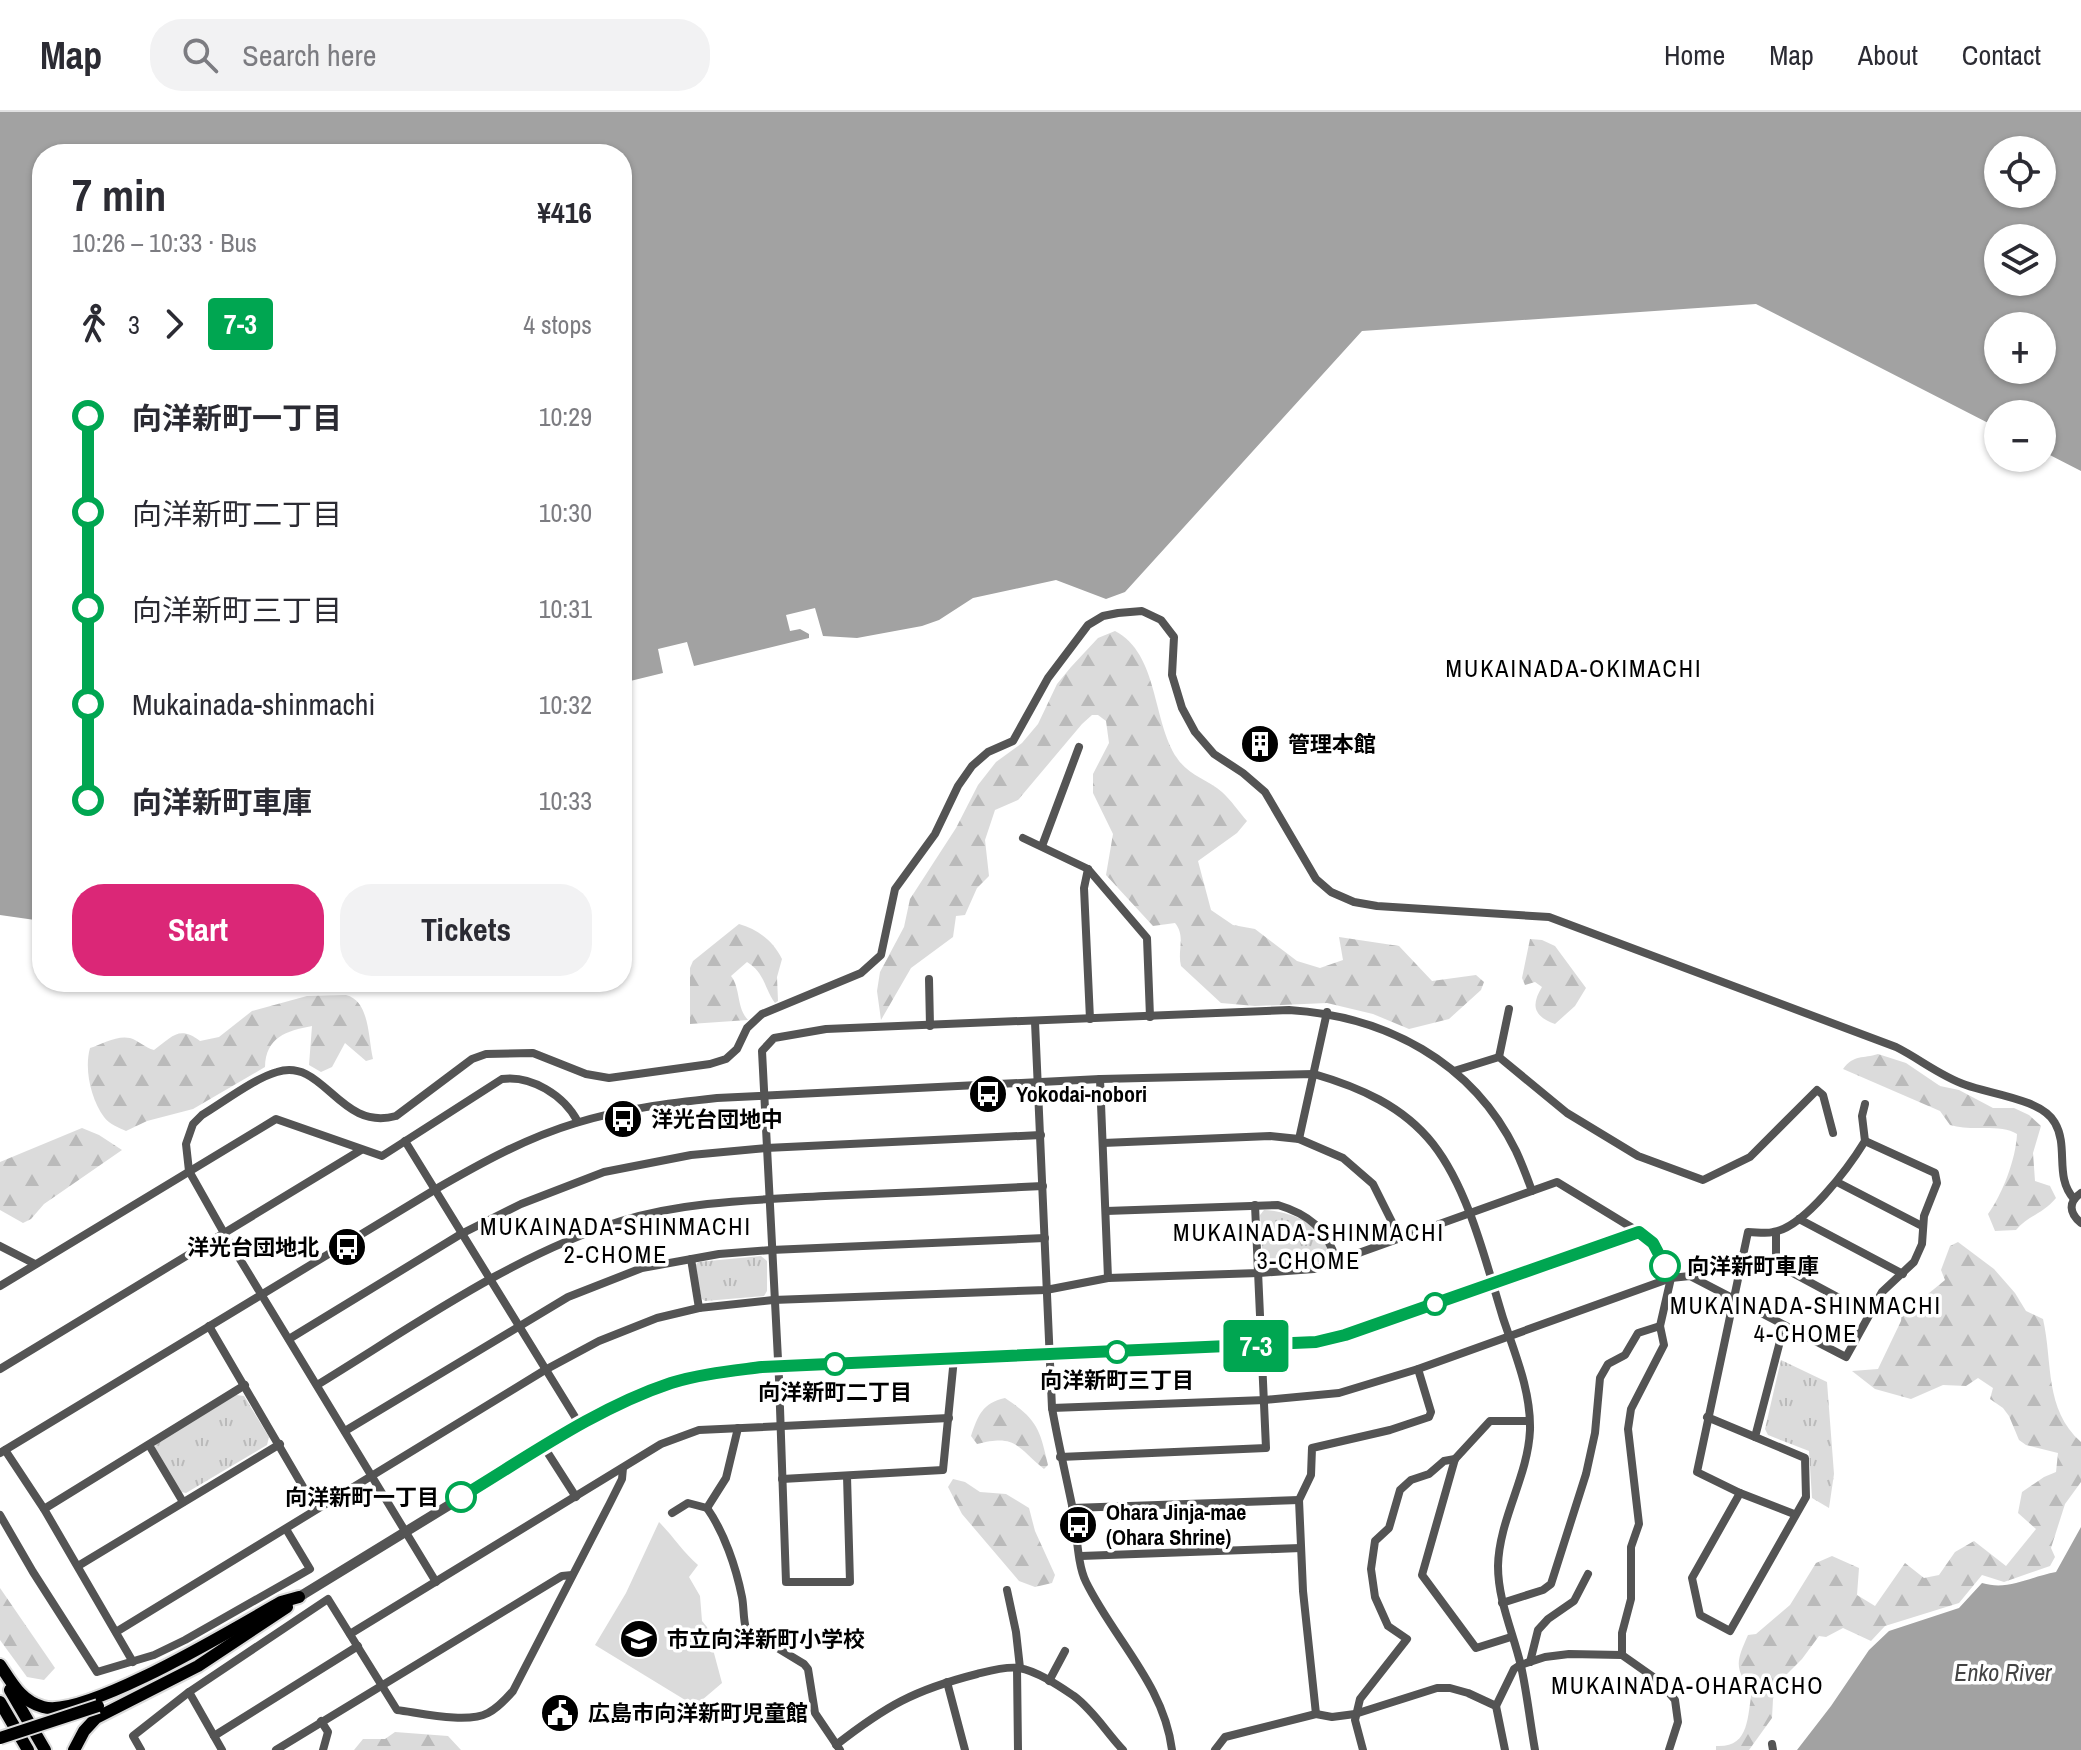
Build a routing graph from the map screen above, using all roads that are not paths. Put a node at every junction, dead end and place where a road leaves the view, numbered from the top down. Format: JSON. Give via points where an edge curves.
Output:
{"nodes":[{"id":1,"x":1079,"y":747,"type":"dead end"},
{"id":2,"x":1023,"y":838,"type":"dead end"},
{"id":3,"x":1042,"y":846,"type":"junction"},
{"id":4,"x":1088,"y":869,"type":"junction"},
{"id":5,"x":929,"y":979,"type":"dead end"},
{"id":6,"x":1509,"y":1009,"type":"dead end"},
{"id":7,"x":1327,"y":1012,"type":"junction"},
{"id":8,"x":1150,"y":1017,"type":"junction"},
{"id":9,"x":1090,"y":1019,"type":"junction"},
{"id":10,"x":1035,"y":1022,"type":"junction"},
{"id":11,"x":930,"y":1026,"type":"junction"},
{"id":12,"x":1499,"y":1057,"type":"junction"},
{"id":13,"x":1454,"y":1071,"type":"junction"},
{"id":14,"x":1314,"y":1074,"type":"junction"},
{"id":15,"x":1100,"y":1079,"type":"junction"},
{"id":16,"x":1038,"y":1083,"type":"junction"},
{"id":17,"x":765,"y":1095,"type":"junction"},
{"id":18,"x":1865,"y":1104,"type":"dead end"},
{"id":19,"x":578,"y":1122,"type":"junction"},
{"id":20,"x":1833,"y":1133,"type":"dead end"},
{"id":21,"x":1041,"y":1135,"type":"junction"},
{"id":22,"x":1299,"y":1139,"type":"junction"},
{"id":23,"x":405,"y":1141,"type":"junction"},
{"id":24,"x":1865,"y":1141,"type":"junction"},
{"id":25,"x":1103,"y":1143,"type":"junction"},
{"id":26,"x":766,"y":1148,"type":"junction"},
{"id":27,"x":361,"y":1150,"type":"junction"},
{"id":28,"x":189,"y":1171,"type":"junction"},
{"id":29,"x":1837,"y":1182,"type":"junction"},
{"id":30,"x":1043,"y":1186,"type":"junction"},
{"id":31,"x":436,"y":1189,"type":"junction"},
{"id":32,"x":1532,"y":1191,"type":"junction"},
{"id":33,"x":2077,"y":1196,"type":"edge"},
{"id":34,"x":769,"y":1199,"type":"junction"},
{"id":35,"x":1255,"y":1205,"type":"junction"},
{"id":36,"x":1106,"y":1211,"type":"junction"},
{"id":37,"x":1469,"y":1213,"type":"junction"},
{"id":38,"x":1799,"y":1219,"type":"junction"},
{"id":39,"x":2081,"y":1223,"type":"edge"},
{"id":40,"x":1922,"y":1226,"type":"junction"},
{"id":41,"x":1639,"y":1232,"type":"junction"},
{"id":42,"x":224,"y":1233,"type":"junction"},
{"id":43,"x":1776,"y":1233,"type":"junction"},
{"id":44,"x":461,"y":1234,"type":"junction"},
{"id":45,"x":1045,"y":1238,"type":"junction"},
{"id":46,"x":1400,"y":1238,"type":"junction"},
{"id":47,"x":0,"y":1246,"type":"edge"},
{"id":48,"x":771,"y":1250,"type":"junction"},
{"id":49,"x":691,"y":1259,"type":"junction"},
{"id":50,"x":1336,"y":1260,"type":"junction"},
{"id":51,"x":35,"y":1264,"type":"junction"},
{"id":52,"x":1259,"y":1273,"type":"junction"},
{"id":53,"x":1903,"y":1274,"type":"junction"},
{"id":54,"x":1108,"y":1278,"type":"junction"},
{"id":55,"x":1671,"y":1278,"type":"junction"},
{"id":56,"x":491,"y":1279,"type":"junction"},
{"id":57,"x":1493,"y":1284,"type":"junction"},
{"id":58,"x":0,"y":1286,"type":"edge"},
{"id":59,"x":1046,"y":1290,"type":"junction"},
{"id":60,"x":261,"y":1293,"type":"junction"},
{"id":61,"x":1734,"y":1298,"type":"junction"},
{"id":62,"x":773,"y":1300,"type":"junction"},
{"id":63,"x":699,"y":1308,"type":"junction"},
{"id":64,"x":1869,"y":1314,"type":"junction"},
{"id":65,"x":519,"y":1324,"type":"junction"},
{"id":66,"x":209,"y":1326,"type":"junction"},
{"id":67,"x":1660,"y":1326,"type":"junction"},
{"id":68,"x":1784,"y":1326,"type":"junction"},
{"id":69,"x":1509,"y":1336,"type":"junction"},
{"id":70,"x":289,"y":1339,"type":"junction"},
{"id":71,"x":1263,"y":1345,"type":"junction"},
{"id":72,"x":1050,"y":1355,"type":"junction"},
{"id":73,"x":954,"y":1358,"type":"junction"},
{"id":74,"x":778,"y":1367,"type":"junction"},
{"id":75,"x":0,"y":1369,"type":"edge"},
{"id":76,"x":1418,"y":1369,"type":"junction"},
{"id":77,"x":545,"y":1370,"type":"junction"},
{"id":78,"x":245,"y":1385,"type":"junction"},
{"id":79,"x":317,"y":1385,"type":"junction"},
{"id":80,"x":1265,"y":1400,"type":"junction"},
{"id":81,"x":1052,"y":1408,"type":"junction"},
{"id":82,"x":1707,"y":1417,"type":"junction"},
{"id":83,"x":949,"y":1418,"type":"junction"},
{"id":84,"x":1529,"y":1421,"type":"junction"},
{"id":85,"x":580,"y":1425,"type":"junction"},
{"id":86,"x":780,"y":1427,"type":"junction"},
{"id":87,"x":738,"y":1428,"type":"junction"},
{"id":88,"x":345,"y":1431,"type":"junction"},
{"id":89,"x":1755,"y":1437,"type":"junction"},
{"id":90,"x":280,"y":1444,"type":"junction"},
{"id":91,"x":149,"y":1445,"type":"junction"},
{"id":92,"x":544,"y":1447,"type":"junction"},
{"id":93,"x":3,"y":1452,"type":"edge"},
{"id":94,"x":1060,"y":1457,"type":"junction"},
{"id":95,"x":1455,"y":1459,"type":"junction"},
{"id":96,"x":623,"y":1468,"type":"junction"},
{"id":97,"x":373,"y":1476,"type":"junction"},
{"id":98,"x":847,"y":1476,"type":"junction"},
{"id":99,"x":782,"y":1479,"type":"junction"},
{"id":100,"x":1740,"y":1493,"type":"junction"},
{"id":101,"x":576,"y":1497,"type":"junction"},
{"id":102,"x":1299,"y":1500,"type":"junction"},
{"id":103,"x":183,"y":1502,"type":"junction"},
{"id":104,"x":707,"y":1508,"type":"junction"},
{"id":105,"x":1072,"y":1508,"type":"junction"},
{"id":106,"x":44,"y":1509,"type":"junction"},
{"id":107,"x":316,"y":1509,"type":"junction"},
{"id":108,"x":672,"y":1513,"type":"dead end"},
{"id":109,"x":1794,"y":1514,"type":"junction"},
{"id":110,"x":0,"y":1515,"type":"edge"},
{"id":111,"x":286,"y":1529,"type":"junction"},
{"id":112,"x":405,"y":1531,"type":"junction"},
{"id":113,"x":1301,"y":1548,"type":"junction"},
{"id":114,"x":1081,"y":1556,"type":"junction"},
{"id":115,"x":78,"y":1566,"type":"junction"},
{"id":116,"x":1588,"y":1574,"type":"dead end"},
{"id":117,"x":572,"y":1575,"type":"junction"},
{"id":118,"x":436,"y":1582,"type":"junction"},
{"id":119,"x":1007,"y":1590,"type":"dead end"},
{"id":120,"x":299,"y":1597,"type":"junction"},
{"id":121,"x":1502,"y":1603,"type":"junction"},
{"id":122,"x":116,"y":1632,"type":"junction"},
{"id":123,"x":350,"y":1634,"type":"junction"},
{"id":124,"x":1511,"y":1637,"type":"junction"},
{"id":125,"x":358,"y":1646,"type":"junction"},
{"id":126,"x":1065,"y":1651,"type":"dead end"},
{"id":127,"x":1622,"y":1655,"type":"junction"},
{"id":128,"x":133,"y":1662,"type":"junction"},
{"id":129,"x":1525,"y":1663,"type":"junction"},
{"id":130,"x":0,"y":1665,"type":"edge"},
{"id":131,"x":1018,"y":1668,"type":"junction"},
{"id":132,"x":0,"y":1674,"type":"edge"},
{"id":133,"x":1049,"y":1681,"type":"junction"},
{"id":134,"x":947,"y":1682,"type":"junction"},
{"id":135,"x":381,"y":1684,"type":"junction"},
{"id":136,"x":189,"y":1692,"type":"junction"},
{"id":137,"x":0,"y":1702,"type":"edge"},
{"id":138,"x":1496,"y":1706,"type":"junction"},
{"id":139,"x":0,"y":1713,"type":"edge"},
{"id":140,"x":1316,"y":1714,"type":"junction"},
{"id":141,"x":1355,"y":1714,"type":"junction"},
{"id":142,"x":321,"y":1721,"type":"junction"},
{"id":143,"x":214,"y":1736,"type":"junction"},
{"id":144,"x":1225,"y":1737,"type":"junction"},
{"id":145,"x":0,"y":1738,"type":"edge"},
{"id":146,"x":838,"y":1747,"type":"edge"},
{"id":147,"x":27,"y":1750,"type":"edge"},
{"id":148,"x":45,"y":1750,"type":"edge"},
{"id":149,"x":74,"y":1750,"type":"edge"},
{"id":150,"x":141,"y":1750,"type":"edge"},
{"id":151,"x":222,"y":1750,"type":"edge"},
{"id":152,"x":276,"y":1750,"type":"edge"},
{"id":153,"x":323,"y":1750,"type":"edge"},
{"id":154,"x":965,"y":1750,"type":"edge"},
{"id":155,"x":1018,"y":1750,"type":"edge"},
{"id":156,"x":1123,"y":1750,"type":"edge"},
{"id":157,"x":1172,"y":1750,"type":"edge"},
{"id":158,"x":1215,"y":1750,"type":"edge"},
{"id":159,"x":1228,"y":1750,"type":"edge"},
{"id":160,"x":1363,"y":1750,"type":"edge"},
{"id":161,"x":1505,"y":1750,"type":"edge"},
{"id":162,"x":1535,"y":1750,"type":"edge"},
{"id":163,"x":1669,"y":1750,"type":"edge"}],
"edges":[{"from":1,"to":3,"type":"street"},
{"from":2,"to":3,"type":"street"},
{"from":3,"to":4,"type":"street"},
{"from":4,"to":8,"type":"street","via":[[1147,938]]},
{"from":4,"to":9,"type":"street","via":[[1084,888]]},
{"from":5,"to":11,"type":"street"},
{"from":6,"to":12,"type":"street"},
{"from":7,"to":8,"type":"street"},
{"from":7,"to":13,"type":"street","via":[[1370,1023]]},
{"from":7,"to":14,"type":"street"},
{"from":8,"to":9,"type":"street"},
{"from":9,"to":10,"type":"street"},
{"from":10,"to":11,"type":"street"},
{"from":10,"to":16,"type":"street"},
{"from":11,"to":17,"type":"street","via":[[826,1029],[774,1038],[762,1051]]},
{"from":12,"to":13,"type":"street"},
{"from":12,"to":20,"type":"street","via":[[1567,1113],[1638,1156],[1703,1180],[1750,1157],[1817,1090]]},
{"from":13,"to":32,"type":"street","via":[[1493,1114]]},
{"from":14,"to":15,"type":"street"},
{"from":14,"to":22,"type":"street"},
{"from":14,"to":37,"type":"street","via":[[1375,1096],[1407,1118],[1433,1144]]},
{"from":15,"to":16,"type":"street"},
{"from":15,"to":25,"type":"street"},
{"from":16,"to":17,"type":"street"},
{"from":16,"to":21,"type":"street"},
{"from":17,"to":19,"type":"street","via":[[677,1103]]},
{"from":17,"to":26,"type":"street"},
{"from":18,"to":24,"type":"street"},
{"from":19,"to":23,"type":"street","via":[[537,1083],[518,1077],[502,1079]]},
{"from":19,"to":31,"type":"street","via":[[491,1157]]},
{"from":21,"to":26,"type":"street"},
{"from":21,"to":30,"type":"street"},
{"from":22,"to":25,"type":"street"},
{"from":22,"to":46,"type":"street","via":[[1343,1158],[1373,1184]]},
{"from":23,"to":27,"type":"street","via":[[382,1156]]},
{"from":23,"to":31,"type":"street"},
{"from":24,"to":29,"type":"street"},
{"from":24,"to":40,"type":"street","via":[[1935,1173],[1937,1183]]},
{"from":25,"to":36,"type":"street"},
{"from":26,"to":34,"type":"street"},
{"from":26,"to":44,"type":"street","via":[[691,1155],[604,1172]]},
{"from":27,"to":28,"type":"street","via":[[276,1119]]},
{"from":27,"to":42,"type":"street"},
{"from":28,"to":33,"type":"street","via":[[186,1144],[193,1124],[276,1072],[293,1069],[307,1075],[360,1116],[384,1119],[486,1054],[533,1053],[609,1078],[726,1059],[762,1014],[871,966],[884,946],[895,889],[935,834],[972,766],[1013,741],[1048,678],[1088,625],[1103,616],[1142,611],[1161,620],[1174,637],[1172,675],[1195,732],[1214,754],[1265,792],[1306,865],[1331,892],[1377,906],[1549,917],[1896,1047],[1937,1073],[2026,1102],[2054,1119],[2062,1138],[2063,1182]]},
{"from":28,"to":42,"type":"street"},
{"from":28,"to":51,"type":"street"},
{"from":29,"to":38,"type":"street"},
{"from":29,"to":40,"type":"street"},
{"from":30,"to":34,"type":"street"},
{"from":30,"to":45,"type":"street"},
{"from":31,"to":44,"type":"street"},
{"from":31,"to":60,"type":"street"},
{"from":32,"to":37,"type":"street"},
{"from":32,"to":41,"type":"street","via":[[1557,1182]]},
{"from":33,"to":39,"type":"street","via":[[2071,1206]]},
{"from":34,"to":48,"type":"street"},
{"from":34,"to":56,"type":"street","via":[[693,1205],[622,1221],[554,1246]]},
{"from":35,"to":36,"type":"street"},
{"from":35,"to":50,"type":"street","via":[[1278,1205],[1303,1215],[1326,1235]]},
{"from":35,"to":52,"type":"street"},
{"from":36,"to":54,"type":"street"},
{"from":37,"to":46,"type":"street"},
{"from":37,"to":57,"type":"street"},
{"from":38,"to":43,"type":"street"},
{"from":38,"to":53,"type":"street"},
{"from":40,"to":53,"type":"street","via":[[1922,1244]]},
{"from":41,"to":55,"type":"street","via":[[1653,1243]]},
{"from":41,"to":57,"type":"street"},
{"from":42,"to":60,"type":"street"},
{"from":42,"to":75,"type":"street"},
{"from":43,"to":61,"type":"street","via":[[1748,1232]]},
{"from":43,"to":64,"type":"street","via":[[1776,1264]]},
{"from":44,"to":56,"type":"street"},
{"from":44,"to":70,"type":"street"},
{"from":45,"to":48,"type":"street"},
{"from":45,"to":59,"type":"street"},
{"from":46,"to":50,"type":"street"},
{"from":47,"to":51,"type":"street"},
{"from":48,"to":49,"type":"street"},
{"from":48,"to":62,"type":"street"},
{"from":49,"to":63,"type":"street"},
{"from":49,"to":65,"type":"street","via":[[642,1268],[568,1297]]},
{"from":50,"to":52,"type":"street","via":[[1314,1269]]},
{"from":51,"to":58,"type":"street"},
{"from":52,"to":54,"type":"street"},
{"from":52,"to":71,"type":"street"},
{"from":53,"to":64,"type":"street","via":[[1882,1292]]},
{"from":54,"to":59,"type":"street"},
{"from":55,"to":61,"type":"street","via":[[1690,1276]]},
{"from":55,"to":67,"type":"street"},
{"from":55,"to":69,"type":"street"},
{"from":56,"to":65,"type":"street"},
{"from":56,"to":79,"type":"street"},
{"from":57,"to":69,"type":"street"},
{"from":57,"to":71,"type":"street","via":[[1345,1335]]},
{"from":59,"to":62,"type":"street"},
{"from":59,"to":72,"type":"street"},
{"from":60,"to":66,"type":"street"},
{"from":60,"to":70,"type":"street"},
{"from":61,"to":68,"type":"street"},
{"from":61,"to":82,"type":"street"},
{"from":62,"to":63,"type":"street"},
{"from":62,"to":74,"type":"street"},
{"from":63,"to":77,"type":"street","via":[[599,1341]]},
{"from":64,"to":68,"type":"street","via":[[1846,1357]]},
{"from":65,"to":77,"type":"street"},
{"from":65,"to":88,"type":"street"},
{"from":66,"to":78,"type":"street"},
{"from":66,"to":93,"type":"street"},
{"from":67,"to":121,"type":"street","via":[[1638,1333],[1625,1355],[1608,1364],[1600,1378],[1586,1474],[1551,1584]]},
{"from":67,"to":127,"type":"street","via":[[1664,1345],[1631,1409],[1628,1429],[1639,1524],[1631,1547],[1631,1599]]},
{"from":68,"to":89,"type":"street"},
{"from":69,"to":76,"type":"street"},
{"from":69,"to":84,"type":"street"},
{"from":70,"to":79,"type":"street"},
{"from":71,"to":72,"type":"street"},
{"from":71,"to":80,"type":"street"},
{"from":72,"to":73,"type":"street"},
{"from":72,"to":81,"type":"street"},
{"from":73,"to":74,"type":"street"},
{"from":73,"to":83,"type":"street"},
{"from":74,"to":85,"type":"street","via":[[674,1382]]},
{"from":74,"to":86,"type":"street"},
{"from":76,"to":80,"type":"street","via":[[1339,1393]]},
{"from":76,"to":102,"type":"street","via":[[1429,1417],[1312,1448],[1311,1475]]},
{"from":77,"to":85,"type":"street"},
{"from":77,"to":97,"type":"street"},
{"from":78,"to":90,"type":"street"},
{"from":78,"to":91,"type":"street"},
{"from":79,"to":88,"type":"street"},
{"from":80,"to":81,"type":"street"},
{"from":80,"to":94,"type":"street","via":[[1266,1448]]},
{"from":81,"to":94,"type":"street"},
{"from":82,"to":89,"type":"street"},
{"from":82,"to":100,"type":"street","via":[[1697,1472]]},
{"from":83,"to":86,"type":"street"},
{"from":83,"to":98,"type":"street","via":[[943,1470]]},
{"from":84,"to":95,"type":"street","via":[[1490,1421]]},
{"from":84,"to":121,"type":"street","via":[[1525,1460],[1501,1542]]},
{"from":85,"to":92,"type":"street"},
{"from":86,"to":87,"type":"street"},
{"from":86,"to":99,"type":"street"},
{"from":87,"to":96,"type":"street","via":[[680,1436]]},
{"from":87,"to":104,"type":"street","via":[[726,1478]]},
{"from":88,"to":97,"type":"street"},
{"from":89,"to":109,"type":"street","via":[[1805,1458],[1806,1497]]},
{"from":90,"to":103,"type":"street"},
{"from":90,"to":107,"type":"street"},
{"from":91,"to":103,"type":"street"},
{"from":91,"to":106,"type":"street"},
{"from":92,"to":101,"type":"street"},
{"from":92,"to":112,"type":"street"},
{"from":93,"to":106,"type":"street"},
{"from":94,"to":105,"type":"street"},
{"from":95,"to":124,"type":"street","via":[[1422,1575],[1476,1648]]},
{"from":95,"to":141,"type":"street","via":[[1400,1490],[1389,1528],[1375,1541],[1375,1597],[1388,1626],[1407,1639],[1369,1685]]},
{"from":96,"to":101,"type":"street"},
{"from":96,"to":117,"type":"street"},
{"from":97,"to":107,"type":"street"},
{"from":97,"to":112,"type":"street"},
{"from":98,"to":99,"type":"street"},
{"from":98,"to":99,"type":"street","via":[[850,1582],[786,1582]]},
{"from":100,"to":109,"type":"street"},
{"from":100,"to":109,"type":"street","via":[[1692,1578],[1700,1615],[1730,1631]]},
{"from":101,"to":118,"type":"street"},
{"from":102,"to":105,"type":"street"},
{"from":102,"to":113,"type":"street"},
{"from":103,"to":115,"type":"street"},
{"from":104,"to":108,"type":"street","via":[[688,1503]]},
{"from":104,"to":146,"type":"street","via":[[726,1540],[746,1629],[808,1669],[815,1713]]},
{"from":105,"to":114,"type":"street"},
{"from":106,"to":115,"type":"street"},
{"from":107,"to":111,"type":"street"},
{"from":110,"to":128,"type":"street","via":[[97,1672]]},
{"from":111,"to":122,"type":"street"},
{"from":111,"to":128,"type":"street","via":[[310,1569],[185,1640]]},
{"from":112,"to":118,"type":"street"},
{"from":112,"to":120,"type":"street"},
{"from":113,"to":114,"type":"street"},
{"from":113,"to":140,"type":"street"},
{"from":114,"to":157,"type":"street","via":[[1085,1579],[1158,1699]]},
{"from":115,"to":122,"type":"street"},
{"from":116,"to":129,"type":"street","via":[[1574,1601],[1538,1630]]},
{"from":117,"to":135,"type":"street","via":[[562,1576]]},
{"from":117,"to":135,"type":"street","via":[[513,1691],[487,1714],[397,1710]]},
{"from":118,"to":123,"type":"street"},
{"from":119,"to":131,"type":"street"},
{"from":120,"to":130,"type":"highway","via":[[130,1684],[62,1708],[28,1701]]},
{"from":120,"to":145,"type":"highway","bridge":true,"via":[[166,1675],[98,1706]]},
{"from":120,"to":149,"type":"highway","via":[[198,1666],[96,1718]]},
{"from":121,"to":124,"type":"street"},
{"from":122,"to":128,"type":"street"},
{"from":123,"to":125,"type":"street"},
{"from":123,"to":136,"type":"street","via":[[328,1599]]},
{"from":124,"to":129,"type":"street"},
{"from":125,"to":135,"type":"street"},
{"from":125,"to":143,"type":"street"},
{"from":126,"to":133,"type":"street"},
{"from":127,"to":129,"type":"street","via":[[1569,1654]]},
{"from":127,"to":163,"type":"street","via":[[1659,1681],[1675,1700],[1678,1722]]},
{"from":129,"to":138,"type":"street","via":[[1514,1669]]},
{"from":129,"to":162,"type":"street"},
{"from":131,"to":133,"type":"street"},
{"from":131,"to":134,"type":"street"},
{"from":131,"to":155,"type":"street"},
{"from":132,"to":148,"type":"highway"},
{"from":133,"to":156,"type":"street","via":[[1096,1716]]},
{"from":134,"to":146,"type":"street","via":[[889,1706]]},
{"from":134,"to":154,"type":"street"},
{"from":135,"to":142,"type":"street"},
{"from":136,"to":143,"type":"street"},
{"from":136,"to":150,"type":"street","via":[[133,1736]]},
{"from":137,"to":147,"type":"highway"},
{"from":138,"to":141,"type":"street","via":[[1468,1693],[1437,1688]]},
{"from":138,"to":161,"type":"street"},
{"from":139,"to":147,"type":"highway"},
{"from":140,"to":141,"type":"street"},
{"from":140,"to":144,"type":"street"},
{"from":141,"to":160,"type":"street"},
{"from":142,"to":152,"type":"street"},
{"from":142,"to":153,"type":"street","via":[[328,1732]]},
{"from":143,"to":151,"type":"street"},
{"from":144,"to":158,"type":"street"},
{"from":144,"to":159,"type":"street"}]}
